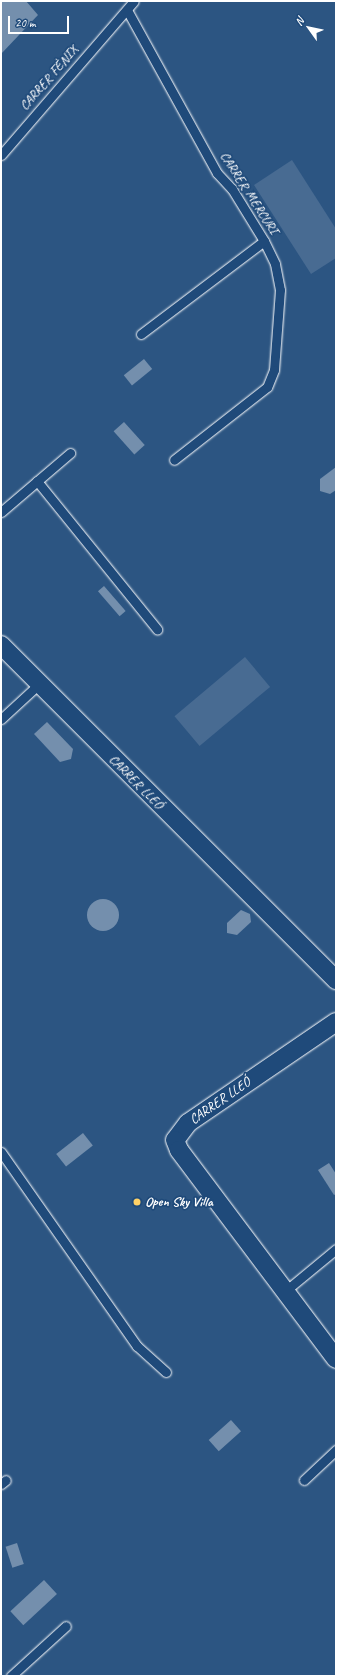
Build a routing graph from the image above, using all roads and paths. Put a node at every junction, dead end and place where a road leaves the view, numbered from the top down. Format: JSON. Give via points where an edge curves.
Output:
{"nodes":[{"id":1,"x":134,"y":1,"type":"edge"},
{"id":2,"x":127,"y":10,"type":"junction"},
{"id":3,"x":1,"y":155,"type":"edge"},
{"id":4,"x":264,"y":241,"type":"junction"},
{"id":5,"x":141,"y":334,"type":"dead end"},
{"id":6,"x":70,"y":453,"type":"dead end"},
{"id":7,"x":174,"y":460,"type":"dead end"},
{"id":8,"x":37,"y":481,"type":"junction"},
{"id":9,"x":1,"y":512,"type":"edge"},
{"id":10,"x":157,"y":629,"type":"dead end"},
{"id":11,"x":1,"y":645,"type":"edge"},
{"id":12,"x":39,"y":684,"type":"junction"},
{"id":13,"x":1,"y":718,"type":"edge"},
{"id":14,"x":336,"y":980,"type":"edge"},
{"id":15,"x":336,"y":1022,"type":"edge"},
{"id":16,"x":1,"y":1152,"type":"edge"},
{"id":17,"x":336,"y":1249,"type":"edge"},
{"id":18,"x":284,"y":1292,"type":"junction"},
{"id":19,"x":336,"y":1359,"type":"edge"},
{"id":20,"x":166,"y":1372,"type":"dead end"},
{"id":21,"x":336,"y":1450,"type":"edge"},
{"id":22,"x":304,"y":1480,"type":"dead end"},
{"id":23,"x":66,"y":1626,"type":"dead end"},
{"id":24,"x":11,"y":1676,"type":"edge"}],
"edges":[{"from":1,"to":2,"type":"lane","name":"CARRER FÈNIX"},
{"from":2,"to":3,"type":"lane","name":"CARRER FÈNIX"},
{"from":2,"to":4,"type":"lane","name":"CARRER MERCURI","via":[[217,172],[232,189]]},
{"from":4,"to":5,"type":"lane"},
{"from":4,"to":7,"type":"lane","name":"CARRER MERCURI","via":[[275,264],[280,290],[271,378],[262,393]]},
{"from":6,"to":8,"type":"lane"},
{"from":8,"to":9,"type":"lane"},
{"from":8,"to":10,"type":"lane"},
{"from":11,"to":12,"type":"street","name":"CARRER LLEÓ"},
{"from":12,"to":13,"type":"lane"},
{"from":12,"to":14,"type":"street","name":"CARRER LLEÓ"},
{"from":15,"to":18,"type":"street","name":"CARRER LLEÓ","via":[[188,1123],[176,1140],[179,1150]]},
{"from":16,"to":20,"type":"lane","via":[[137,1346]]},
{"from":17,"to":18,"type":"lane"},
{"from":18,"to":19,"type":"street","name":"CARRER LLEÓ"},
{"from":21,"to":22,"type":"lane"},
{"from":23,"to":24,"type":"lane"}]}
